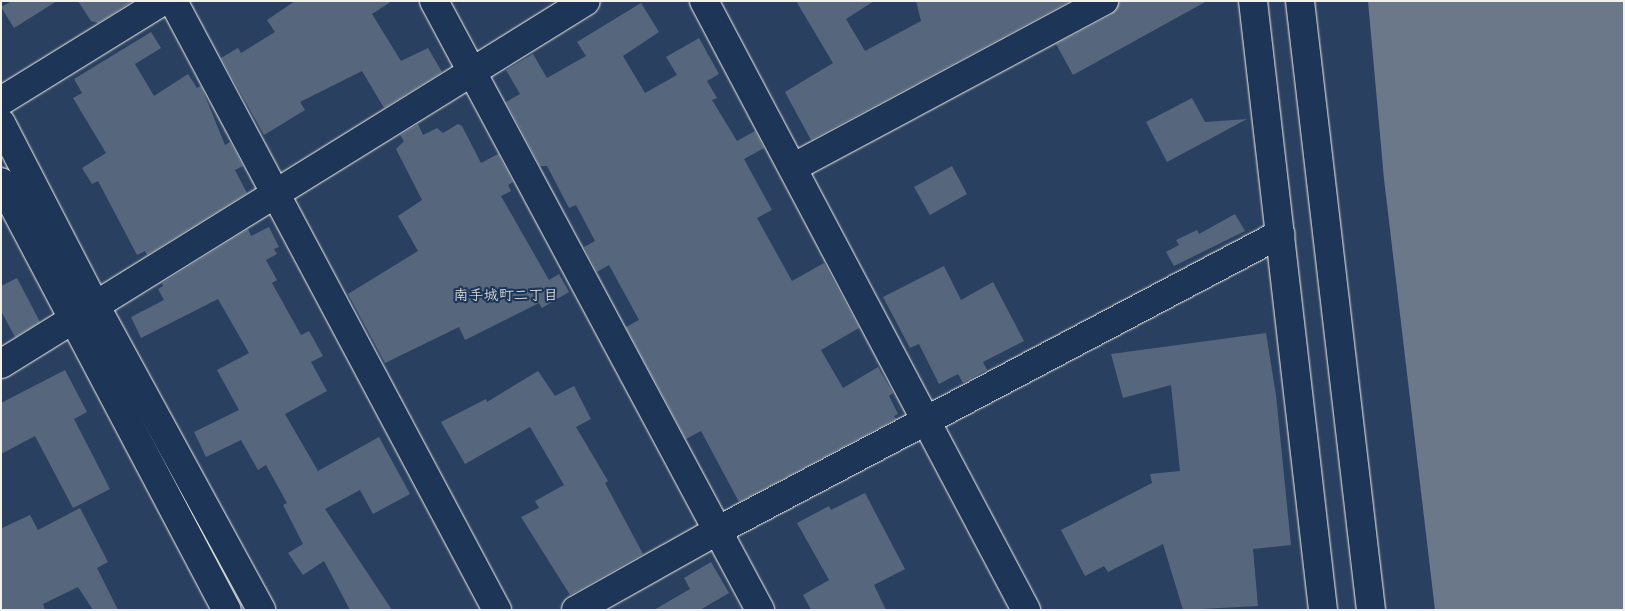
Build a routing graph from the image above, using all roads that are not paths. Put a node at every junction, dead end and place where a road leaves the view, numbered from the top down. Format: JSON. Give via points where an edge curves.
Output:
{"nodes":[{"id":1,"x":163,"y":1,"type":"edge"},
{"id":2,"x":173,"y":1,"type":"edge"},
{"id":3,"x":434,"y":1,"type":"edge"},
{"id":4,"x":586,"y":1,"type":"edge"},
{"id":5,"x":704,"y":1,"type":"edge"},
{"id":6,"x":1104,"y":1,"type":"edge"},
{"id":7,"x":1253,"y":1,"type":"edge"},
{"id":8,"x":1300,"y":1,"type":"edge"},
{"id":9,"x":472,"y":72,"type":"junction"},
{"id":10,"x":1,"y":101,"type":"edge"},
{"id":11,"x":1,"y":124,"type":"edge"},
{"id":12,"x":794,"y":167,"type":"junction"},
{"id":13,"x":1,"y":182,"type":"edge"},
{"id":14,"x":274,"y":192,"type":"junction"},
{"id":15,"x":1280,"y":234,"type":"junction"},
{"id":16,"x":95,"y":304,"type":"junction"},
{"id":17,"x":73,"y":320,"type":"junction"},
{"id":18,"x":1,"y":364,"type":"edge"},
{"id":19,"x":924,"y":421,"type":"junction"},
{"id":20,"x":717,"y":531,"type":"junction"},
{"id":21,"x":227,"y":610,"type":"edge"},
{"id":22,"x":262,"y":610,"type":"edge"},
{"id":23,"x":497,"y":610,"type":"edge"},
{"id":24,"x":576,"y":610,"type":"edge"},
{"id":25,"x":760,"y":610,"type":"edge"},
{"id":26,"x":1026,"y":610,"type":"edge"},
{"id":27,"x":1323,"y":610,"type":"edge"},
{"id":28,"x":1371,"y":610,"type":"edge"}],
"edges":[{"from":1,"to":10,"type":"street"},
{"from":2,"to":14,"type":"street"},
{"from":3,"to":9,"type":"street"},
{"from":4,"to":9,"type":"street"},
{"from":5,"to":12,"type":"street"},
{"from":6,"to":12,"type":"street"},
{"from":7,"to":15,"type":"street"},
{"from":8,"to":28,"type":"street"},
{"from":9,"to":14,"type":"street"},
{"from":9,"to":20,"type":"street"},
{"from":11,"to":16,"type":"street"},
{"from":12,"to":19,"type":"street"},
{"from":13,"to":17,"type":"street"},
{"from":14,"to":16,"type":"street"},
{"from":14,"to":23,"type":"street"},
{"from":15,"to":19,"type":"street"},
{"from":15,"to":27,"type":"street"},
{"from":16,"to":17,"type":"street"},
{"from":16,"to":22,"type":"street"},
{"from":17,"to":18,"type":"street"},
{"from":17,"to":21,"type":"street"},
{"from":19,"to":20,"type":"street"},
{"from":19,"to":26,"type":"street"},
{"from":20,"to":24,"type":"street"},
{"from":20,"to":25,"type":"street"}]}
